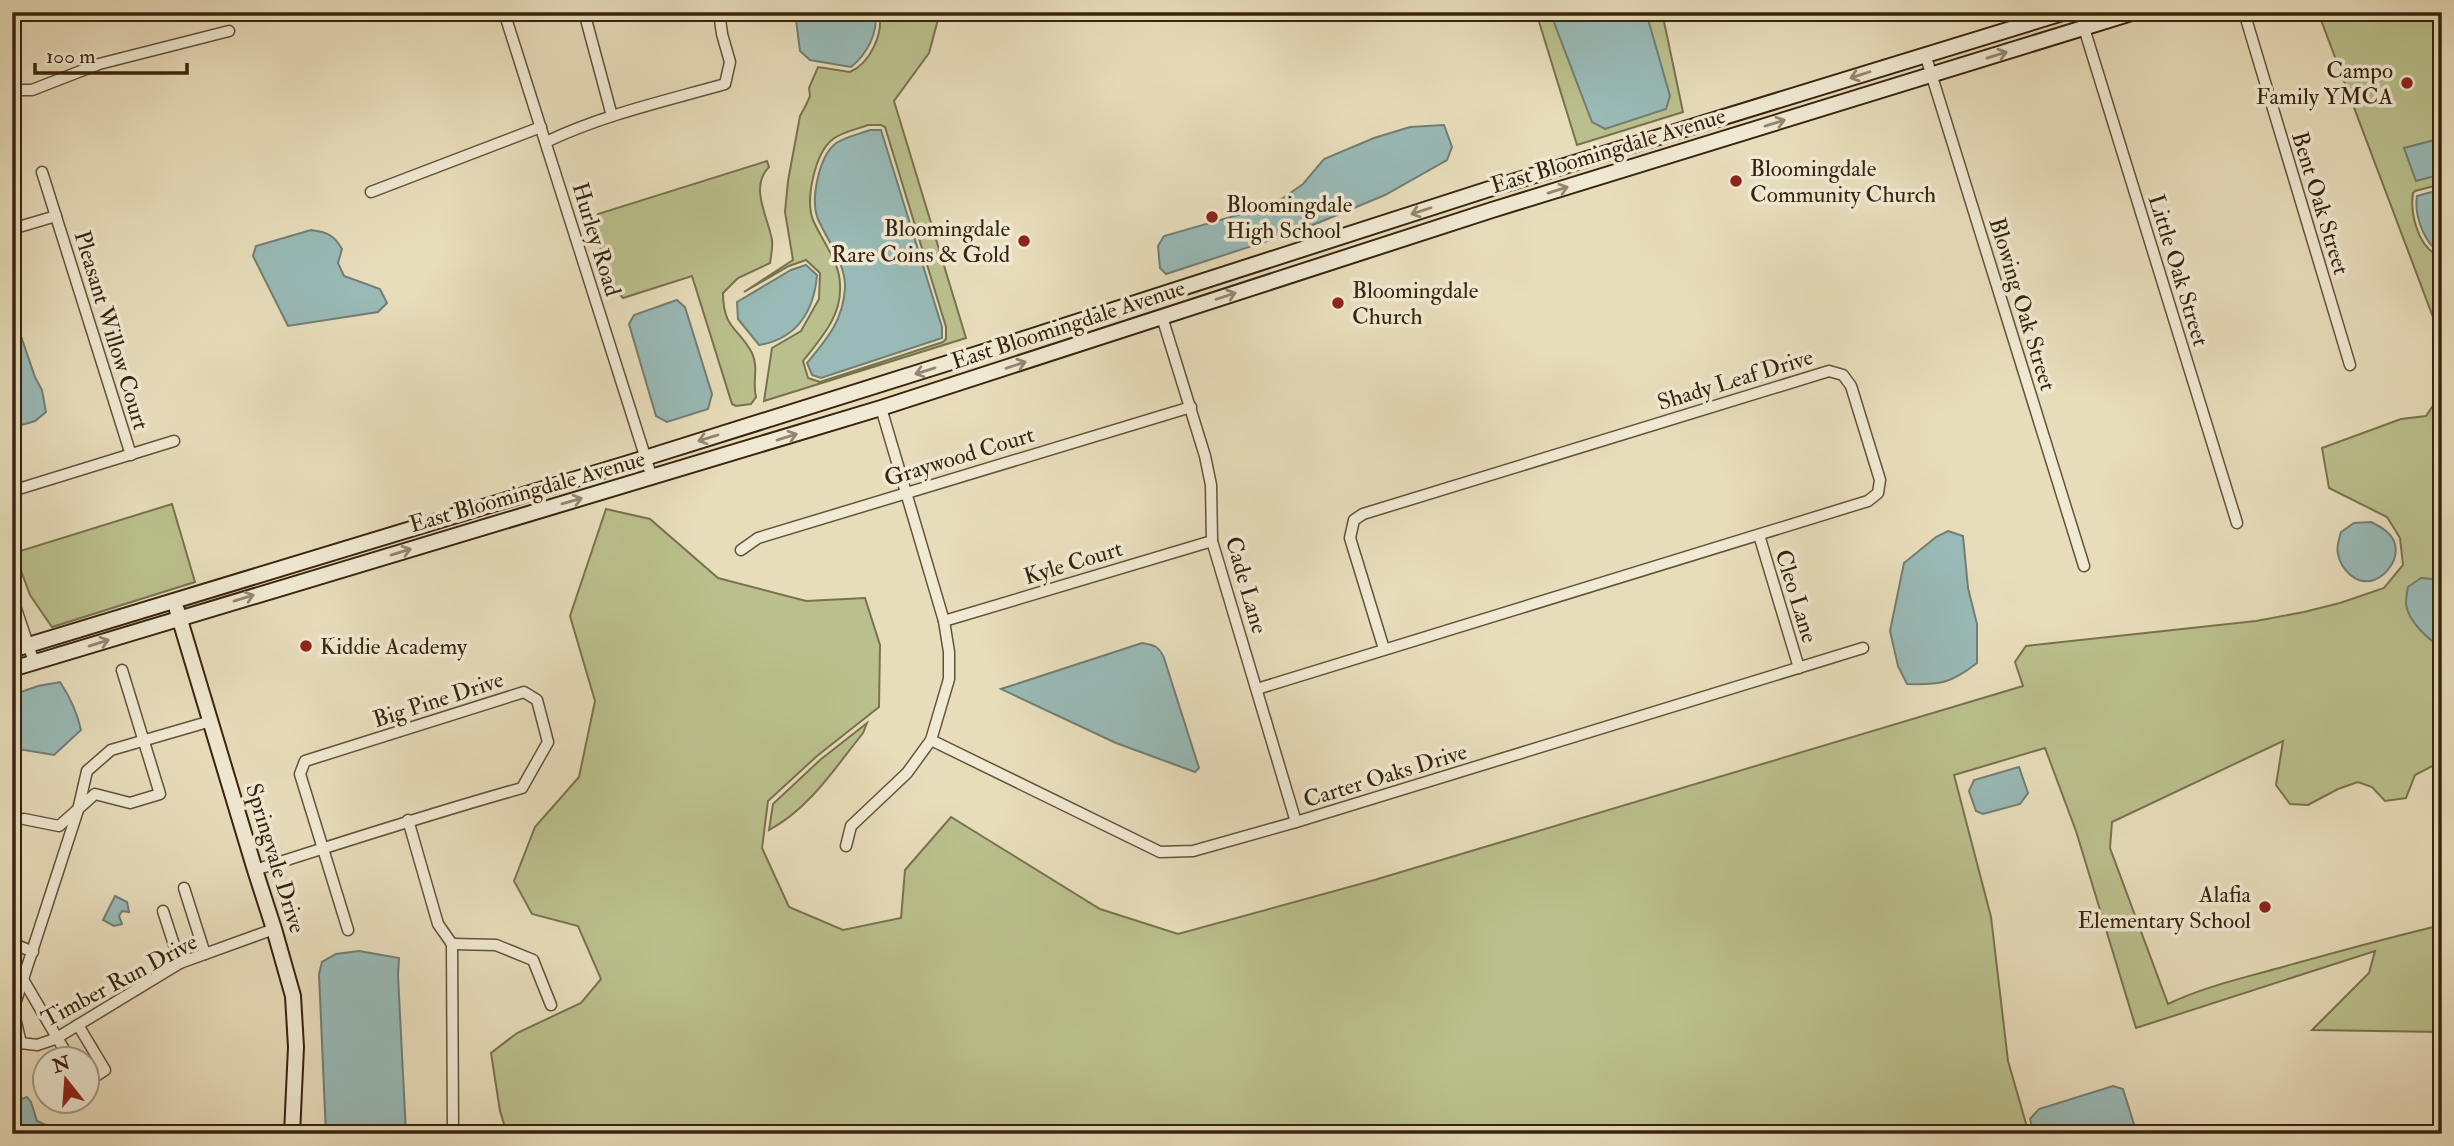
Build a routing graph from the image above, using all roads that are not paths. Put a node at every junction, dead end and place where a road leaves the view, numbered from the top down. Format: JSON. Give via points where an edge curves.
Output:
{"nodes":[{"id":1,"x":504,"y":12,"type":"edge"},
{"id":2,"x":584,"y":12,"type":"edge"},
{"id":3,"x":719,"y":12,"type":"edge"},
{"id":4,"x":2066,"y":12,"type":"edge"},
{"id":5,"x":2135,"y":12,"type":"edge"},
{"id":6,"x":2244,"y":12,"type":"edge"},
{"id":7,"x":2084,"y":28,"type":"junction"},
{"id":8,"x":229,"y":31,"type":"dead end"},
{"id":9,"x":1925,"y":54,"type":"junction"},
{"id":10,"x":1931,"y":75,"type":"junction"},
{"id":11,"x":12,"y":90,"type":"edge"},
{"id":12,"x":612,"y":116,"type":"junction"},
{"id":13,"x":541,"y":127,"type":"junction"},
{"id":14,"x":546,"y":142,"type":"junction"},
{"id":15,"x":42,"y":172,"type":"dead end"},
{"id":16,"x":1486,"y":190,"type":"junction"},
{"id":17,"x":370,"y":192,"type":"dead end"},
{"id":18,"x":1492,"y":210,"type":"junction"},
{"id":19,"x":56,"y":216,"type":"junction"},
{"id":20,"x":12,"y":229,"type":"edge"},
{"id":21,"x":1155,"y":297,"type":"junction"},
{"id":22,"x":1162,"y":317,"type":"junction"},
{"id":23,"x":980,"y":354,"type":"junction"},
{"id":24,"x":2350,"y":365,"type":"dead end"},
{"id":25,"x":977,"y":377,"type":"junction"},
{"id":26,"x":1191,"y":407,"type":"junction"},
{"id":27,"x":881,"y":408,"type":"junction"},
{"id":28,"x":174,"y":442,"type":"dead end"},
{"id":29,"x":131,"y":455,"type":"junction"},
{"id":30,"x":645,"y":458,"type":"junction"},
{"id":31,"x":652,"y":478,"type":"junction"},
{"id":32,"x":12,"y":491,"type":"edge"},
{"id":33,"x":907,"y":492,"type":"junction"},
{"id":34,"x":2237,"y":523,"type":"dead end"},
{"id":35,"x":1759,"y":536,"type":"junction"},
{"id":36,"x":1212,"y":541,"type":"junction"},
{"id":37,"x":741,"y":550,"type":"dead end"},
{"id":38,"x":2084,"y":566,"type":"dead end"},
{"id":39,"x":12,"y":597,"type":"edge"},
{"id":40,"x":174,"y":601,"type":"junction"},
{"id":41,"x":179,"y":618,"type":"junction"},
{"id":42,"x":944,"y":621,"type":"junction"},
{"id":43,"x":17,"y":646,"type":"edge"},
{"id":44,"x":1863,"y":648,"type":"dead end"},
{"id":45,"x":1384,"y":649,"type":"junction"},
{"id":46,"x":34,"y":662,"type":"junction"},
{"id":47,"x":1799,"y":668,"type":"junction"},
{"id":48,"x":12,"y":669,"type":"edge"},
{"id":49,"x":122,"y":670,"type":"dead end"},
{"id":50,"x":1257,"y":689,"type":"junction"},
{"id":51,"x":211,"y":721,"type":"junction"},
{"id":52,"x":143,"y":738,"type":"junction"},
{"id":53,"x":931,"y":740,"type":"junction"},
{"id":54,"x":78,"y":810,"type":"junction"},
{"id":55,"x":24,"y":819,"type":"dead end"},
{"id":56,"x":408,"y":820,"type":"junction"},
{"id":57,"x":1296,"y":822,"type":"junction"},
{"id":58,"x":846,"y":846,"type":"dead end"},
{"id":59,"x":323,"y":848,"type":"junction"},
{"id":60,"x":255,"y":870,"type":"junction"},
{"id":61,"x":184,"y":888,"type":"dead end"},
{"id":62,"x":163,"y":912,"type":"dead end"},
{"id":63,"x":275,"y":929,"type":"junction"},
{"id":64,"x":348,"y":930,"type":"dead end"},
{"id":65,"x":12,"y":943,"type":"edge"},
{"id":66,"x":452,"y":944,"type":"junction"},
{"id":67,"x":33,"y":953,"type":"junction"},
{"id":68,"x":205,"y":954,"type":"junction"},
{"id":69,"x":180,"y":963,"type":"junction"},
{"id":70,"x":24,"y":981,"type":"junction"},
{"id":71,"x":551,"y":1005,"type":"dead end"},
{"id":72,"x":78,"y":1025,"type":"junction"},
{"id":73,"x":57,"y":1038,"type":"junction"},
{"id":74,"x":60,"y":1044,"type":"edge"},
{"id":75,"x":89,"y":1044,"type":"edge"},
{"id":76,"x":17,"y":1047,"type":"edge"},
{"id":77,"x":292,"y":1134,"type":"edge"},
{"id":78,"x":453,"y":1134,"type":"edge"}],
"edges":[{"from":1,"to":13,"type":"street","name":"Hurley Road"},
{"from":2,"to":12,"type":"street"},
{"from":3,"to":12,"type":"street","via":[[730,62],[725,84]]},
{"from":4,"to":9,"type":"main road","name":"East Bloomingdale Avenue"},
{"from":5,"to":7,"type":"main road","name":"East Bloomingdale Avenue"},
{"from":6,"to":24,"type":"street","name":"Bent Oak Street"},
{"from":10,"to":7,"type":"main road","name":"East Bloomingdale Avenue","one_way":true},
{"from":7,"to":34,"type":"street","name":"Little Oak Street"},
{"from":8,"to":11,"type":"street","via":[[99,64],[32,90]]},
{"from":9,"to":10,"type":"street","name":"Blowing Oak Street"},
{"from":9,"to":16,"type":"main road","name":"East Bloomingdale Avenue","one_way":true},
{"from":18,"to":10,"type":"main road","name":"East Bloomingdale Avenue","one_way":true},
{"from":10,"to":38,"type":"street","name":"Blowing Oak Street"},
{"from":12,"to":14,"type":"street"},
{"from":13,"to":14,"type":"street","name":"Hurley Road"},
{"from":13,"to":17,"type":"street"},
{"from":14,"to":30,"type":"street","name":"Hurley Road"},
{"from":15,"to":19,"type":"street","name":"Pleasant Willow Court"},
{"from":16,"to":18,"type":"main road"},
{"from":16,"to":21,"type":"main road","name":"East Bloomingdale Avenue","one_way":true},
{"from":22,"to":18,"type":"main road","name":"East Bloomingdale Avenue","one_way":true},
{"from":19,"to":20,"type":"street","name":"Pleasant Willow Court"},
{"from":19,"to":29,"type":"street","name":"Pleasant Willow Court"},
{"from":21,"to":22,"type":"main road"},
{"from":21,"to":23,"type":"main road","name":"East Bloomingdale Avenue"},
{"from":25,"to":22,"type":"main road","name":"East Bloomingdale Avenue","one_way":true},
{"from":22,"to":26,"type":"street","name":"Cade Lane"},
{"from":23,"to":25,"type":"main road"},
{"from":23,"to":30,"type":"main road","name":"East Bloomingdale Avenue","one_way":true},
{"from":25,"to":27,"type":"main road","name":"East Bloomingdale Avenue"},
{"from":26,"to":33,"type":"street","name":"Graywood Court"},
{"from":26,"to":36,"type":"street","name":"Cade Lane","via":[[1211,485]]},
{"from":31,"to":27,"type":"main road","name":"East Bloomingdale Avenue","one_way":true},
{"from":27,"to":33,"type":"street"},
{"from":28,"to":29,"type":"street","name":"Pleasant Willow Court"},
{"from":29,"to":32,"type":"street","name":"Pleasant Willow Court"},
{"from":30,"to":31,"type":"street","name":"Hurley Road"},
{"from":30,"to":40,"type":"main road","name":"East Bloomingdale Avenue"},
{"from":41,"to":31,"type":"main road","name":"East Bloomingdale Avenue","one_way":true},
{"from":33,"to":37,"type":"street","name":"Graywood Court","via":[[758,538]]},
{"from":33,"to":42,"type":"street"},
{"from":35,"to":45,"type":"street","name":"Shady Leaf Drive"},
{"from":35,"to":45,"type":"street","name":"Shady Leaf Drive","via":[[1868,501],[1878,493],[1880,480],[1851,386],[1843,375],[1829,371],[1363,514],[1354,520],[1350,538]]},
{"from":35,"to":47,"type":"street","name":"Cleo Lane"},
{"from":36,"to":42,"type":"street","name":"Kyle Court"},
{"from":36,"to":50,"type":"street","name":"Cade Lane"},
{"from":39,"to":43,"type":"street"},
{"from":40,"to":41,"type":"main road","name":"Springvale Drive"},
{"from":40,"to":43,"type":"main road","name":"East Bloomingdale Avenue"},
{"from":46,"to":41,"type":"main road","name":"East Bloomingdale Avenue","one_way":true},
{"from":41,"to":51,"type":"main road","name":"Springvale Drive"},
{"from":42,"to":53,"type":"street","via":[[949,679]]},
{"from":43,"to":46,"type":"street"},
{"from":44,"to":47,"type":"street","name":"Carter Oaks Drive"},
{"from":45,"to":50,"type":"street","name":"Shady Leaf Drive"},
{"from":46,"to":48,"type":"main road","name":"East Bloomingdale Avenue"},
{"from":47,"to":57,"type":"street","name":"Carter Oaks Drive"},
{"from":49,"to":52,"type":"street"},
{"from":50,"to":57,"type":"street","name":"Cade Lane"},
{"from":51,"to":52,"type":"street","name":"Timber Run Drive"},
{"from":51,"to":60,"type":"main road","name":"Springvale Drive"},
{"from":52,"to":54,"type":"street","name":"Timber Run Drive","via":[[111,750],[87,771]]},
{"from":52,"to":54,"type":"street","via":[[160,794],[130,803],[95,794]]},
{"from":53,"to":57,"type":"street","name":"Carter Oaks Drive","via":[[1160,852],[1193,851]]},
{"from":53,"to":58,"type":"street","via":[[907,773],[851,826]]},
{"from":54,"to":55,"type":"street","via":[[59,826]]},
{"from":54,"to":67,"type":"street","name":"Timber Run Drive"},
{"from":56,"to":59,"type":"street","name":"Big Pine Drive"},
{"from":56,"to":59,"type":"street","name":"Big Pine Drive","via":[[522,788],[548,742],[537,700],[524,692],[305,761],[300,774]]},
{"from":56,"to":66,"type":"street","via":[[438,924]]},
{"from":59,"to":60,"type":"street","name":"Big Pine Drive"},
{"from":59,"to":64,"type":"street","name":"Big Pine Drive"},
{"from":60,"to":63,"type":"main road","name":"Springvale Drive"},
{"from":61,"to":68,"type":"street"},
{"from":62,"to":69,"type":"street"},
{"from":63,"to":68,"type":"street","name":"Timber Run Drive"},
{"from":63,"to":77,"type":"main road","name":"Springvale Drive","via":[[293,996]]},
{"from":65,"to":67,"type":"street"},
{"from":66,"to":71,"type":"street","via":[[496,945],[533,960]]},
{"from":66,"to":78,"type":"street"},
{"from":67,"to":70,"type":"street","name":"Timber Run Drive"},
{"from":68,"to":69,"type":"street","name":"Timber Run Drive"},
{"from":69,"to":72,"type":"street","name":"Timber Run Drive"},
{"from":70,"to":73,"type":"street"},
{"from":70,"to":76,"type":"street","name":"Timber Run Drive","via":[[13,1010]]},
{"from":72,"to":73,"type":"street","name":"Timber Run Drive"},
{"from":72,"to":75,"type":"street"},
{"from":73,"to":74,"type":"street"},
{"from":73,"to":76,"type":"street","name":"Timber Run Drive"}]}
